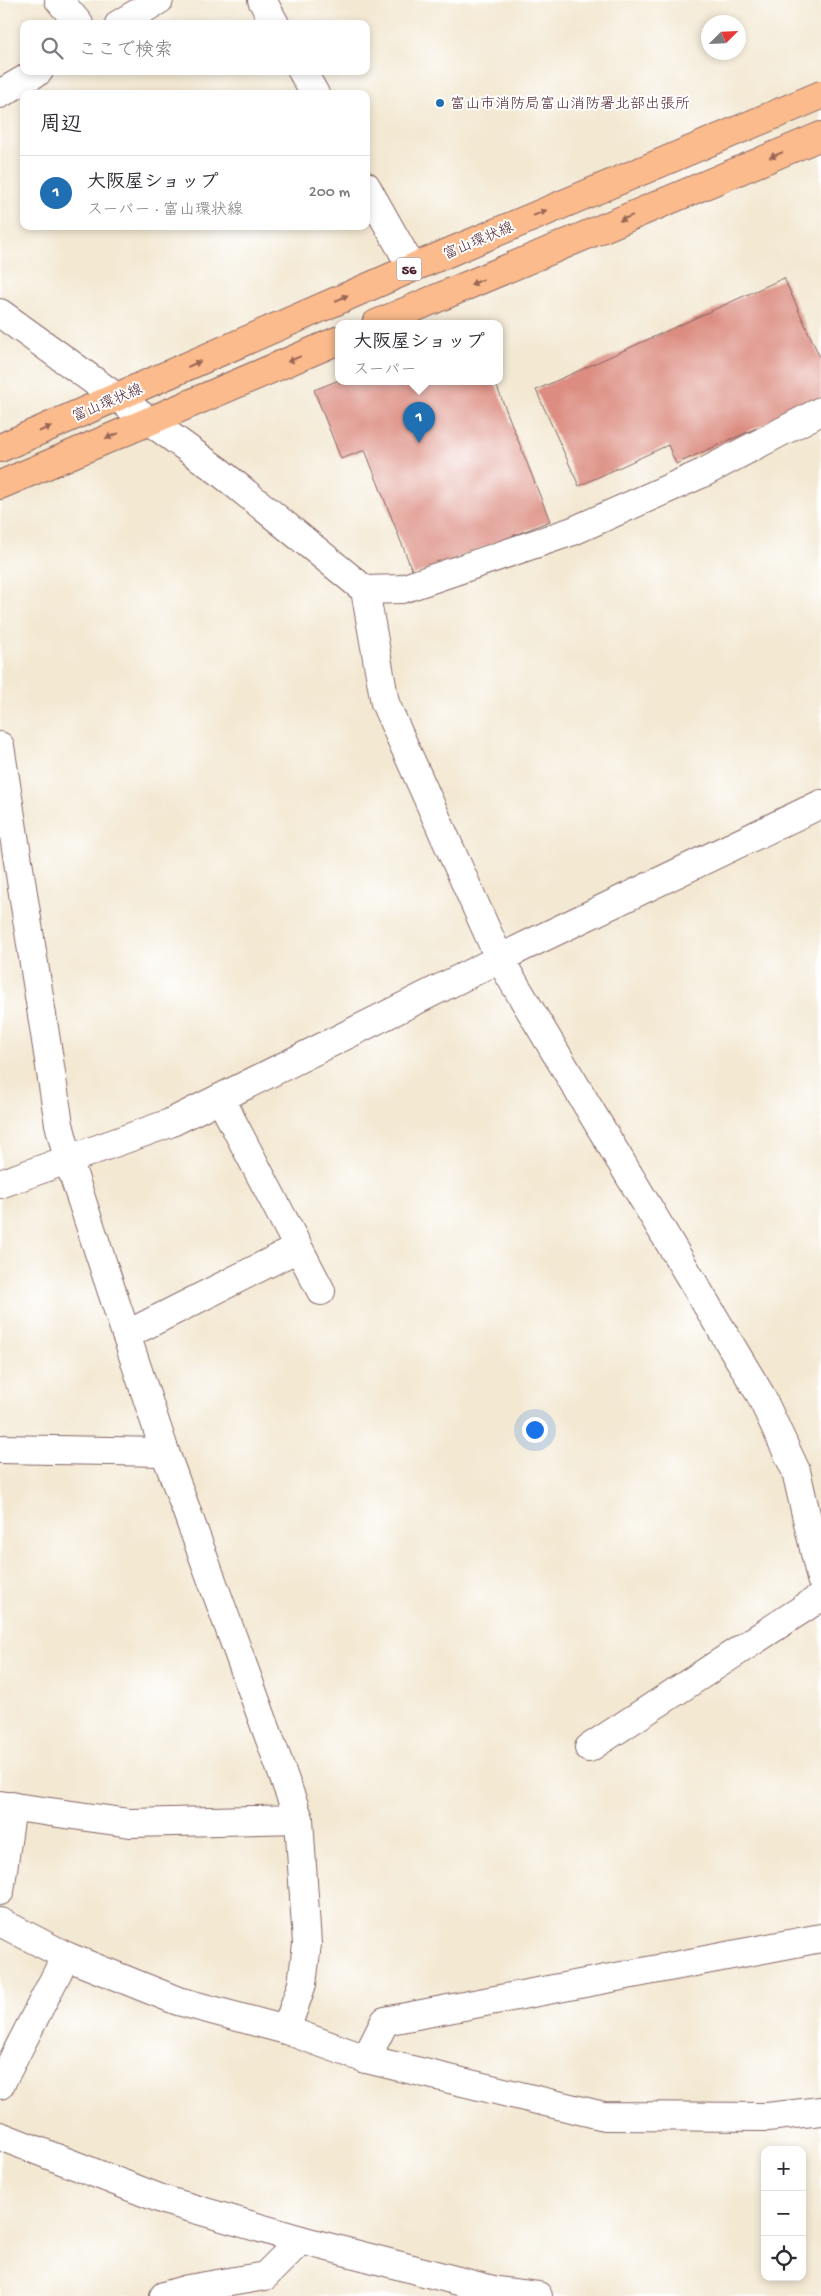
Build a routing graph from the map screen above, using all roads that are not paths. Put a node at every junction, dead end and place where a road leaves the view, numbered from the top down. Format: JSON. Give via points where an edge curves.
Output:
{"nodes":[{"id":1,"x":59,"y":0,"type":"edge"},
{"id":2,"x":159,"y":0,"type":"edge"},
{"id":3,"x":262,"y":0,"type":"edge"},
{"id":4,"x":76,"y":20,"type":"edge"},
{"id":5,"x":126,"y":20,"type":"edge"},
{"id":6,"x":273,"y":20,"type":"edge"},
{"id":7,"x":32,"y":75,"type":"edge"},
{"id":8,"x":304,"y":75,"type":"edge"},
{"id":9,"x":312,"y":90,"type":"edge"},
{"id":10,"x":0,"y":94,"type":"edge"},
{"id":11,"x":821,"y":94,"type":"edge"},
{"id":12,"x":821,"y":136,"type":"edge"},
{"id":13,"x":370,"y":193,"type":"edge"},
{"id":14,"x":412,"y":268,"type":"junction"},
{"id":15,"x":0,"y":313,"type":"edge"},
{"id":16,"x":385,"y":320,"type":"edge"},
{"id":17,"x":335,"y":342,"type":"edge"},
{"id":18,"x":118,"y":398,"type":"junction"},
{"id":19,"x":821,"y":410,"type":"edge"},
{"id":20,"x":149,"y":420,"type":"junction"},
{"id":21,"x":0,"y":448,"type":"edge"},
{"id":22,"x":0,"y":485,"type":"edge"},
{"id":23,"x":365,"y":590,"type":"junction"},
{"id":24,"x":0,"y":746,"type":"edge"},
{"id":25,"x":821,"y":804,"type":"edge"},
{"id":26,"x":499,"y":958,"type":"junction"},
{"id":27,"x":220,"y":1098,"type":"junction"},
{"id":28,"x":68,"y":1159,"type":"junction"},
{"id":29,"x":0,"y":1184,"type":"edge"},
{"id":30,"x":298,"y":1248,"type":"junction"},
{"id":31,"x":321,"y":1291,"type":"dead end"},
{"id":32,"x":126,"y":1335,"type":"junction"},
{"id":33,"x":0,"y":1449,"type":"edge"},
{"id":34,"x":165,"y":1452,"type":"junction"},
{"id":35,"x":821,"y":1579,"type":"edge"},
{"id":36,"x":821,"y":1597,"type":"edge"},
{"id":37,"x":589,"y":1748,"type":"dead end"},
{"id":38,"x":6,"y":1806,"type":"edge"},
{"id":39,"x":299,"y":1819,"type":"junction"},
{"id":40,"x":0,"y":1891,"type":"edge"},
{"id":41,"x":0,"y":1922,"type":"edge"},
{"id":42,"x":821,"y":1938,"type":"edge"},
{"id":43,"x":66,"y":1956,"type":"junction"},
{"id":44,"x":286,"y":2030,"type":"junction"},
{"id":45,"x":366,"y":2059,"type":"junction"},
{"id":46,"x":0,"y":2085,"type":"edge"},
{"id":47,"x":821,"y":2111,"type":"edge"},
{"id":48,"x":0,"y":2136,"type":"edge"},
{"id":49,"x":301,"y":2240,"type":"junction"},
{"id":50,"x":266,"y":2286,"type":"edge"},
{"id":51,"x":164,"y":2296,"type":"edge"},
{"id":52,"x":538,"y":2296,"type":"edge"}],
"edges":[{"from":1,"to":4,"type":"street"},
{"from":2,"to":5,"type":"street"},
{"from":3,"to":6,"type":"street"},
{"from":7,"to":10,"type":"street"},
{"from":8,"to":9,"type":"street"},
{"from":14,"to":11,"type":"main road","name":"富山環状線","number":"56","one_way":true},
{"from":12,"to":16,"type":"main road","one_way":true},
{"from":13,"to":14,"type":"street"},
{"from":18,"to":14,"type":"main road","name":"富山環状線","number":"56","one_way":true},
{"from":15,"to":18,"type":"street"},
{"from":17,"to":20,"type":"main road","one_way":true},
{"from":18,"to":20,"type":"street"},
{"from":21,"to":18,"type":"main road","name":"富山環状線","number":"56","one_way":true},
{"from":19,"to":23,"type":"street","via":[[703,473],[574,531],[402,589]]},
{"from":20,"to":22,"type":"main road","one_way":true},
{"from":20,"to":23,"type":"street","via":[[220,472]]},
{"from":23,"to":26,"type":"street","via":[[385,703]]},
{"from":24,"to":28,"type":"street","via":[[59,1124]]},
{"from":25,"to":26,"type":"street"},
{"from":26,"to":27,"type":"street"},
{"from":26,"to":35,"type":"street","via":[[760,1394],[796,1471]]},
{"from":27,"to":28,"type":"street","via":[[170,1123]]},
{"from":27,"to":30,"type":"street"},
{"from":28,"to":29,"type":"street"},
{"from":28,"to":32,"type":"street"},
{"from":30,"to":31,"type":"street"},
{"from":30,"to":32,"type":"street"},
{"from":32,"to":34,"type":"street"},
{"from":33,"to":34,"type":"street"},
{"from":34,"to":39,"type":"street"},
{"from":36,"to":37,"type":"street"},
{"from":38,"to":39,"type":"street","via":[[130,1823]]},
{"from":38,"to":40,"type":"street"},
{"from":39,"to":44,"type":"street","via":[[307,1944],[302,1984]]},
{"from":41,"to":43,"type":"street"},
{"from":42,"to":45,"type":"street","via":[[385,2021]]},
{"from":43,"to":44,"type":"street","via":[[178,2001]]},
{"from":43,"to":46,"type":"street"},
{"from":44,"to":45,"type":"street"},
{"from":45,"to":47,"type":"street","via":[[604,2116],[767,2117]]},
{"from":48,"to":49,"type":"street","via":[[164,2200]]},
{"from":49,"to":50,"type":"street"},
{"from":49,"to":52,"type":"street","via":[[497,2291]]},
{"from":50,"to":51,"type":"street","via":[[188,2289]]}]}
